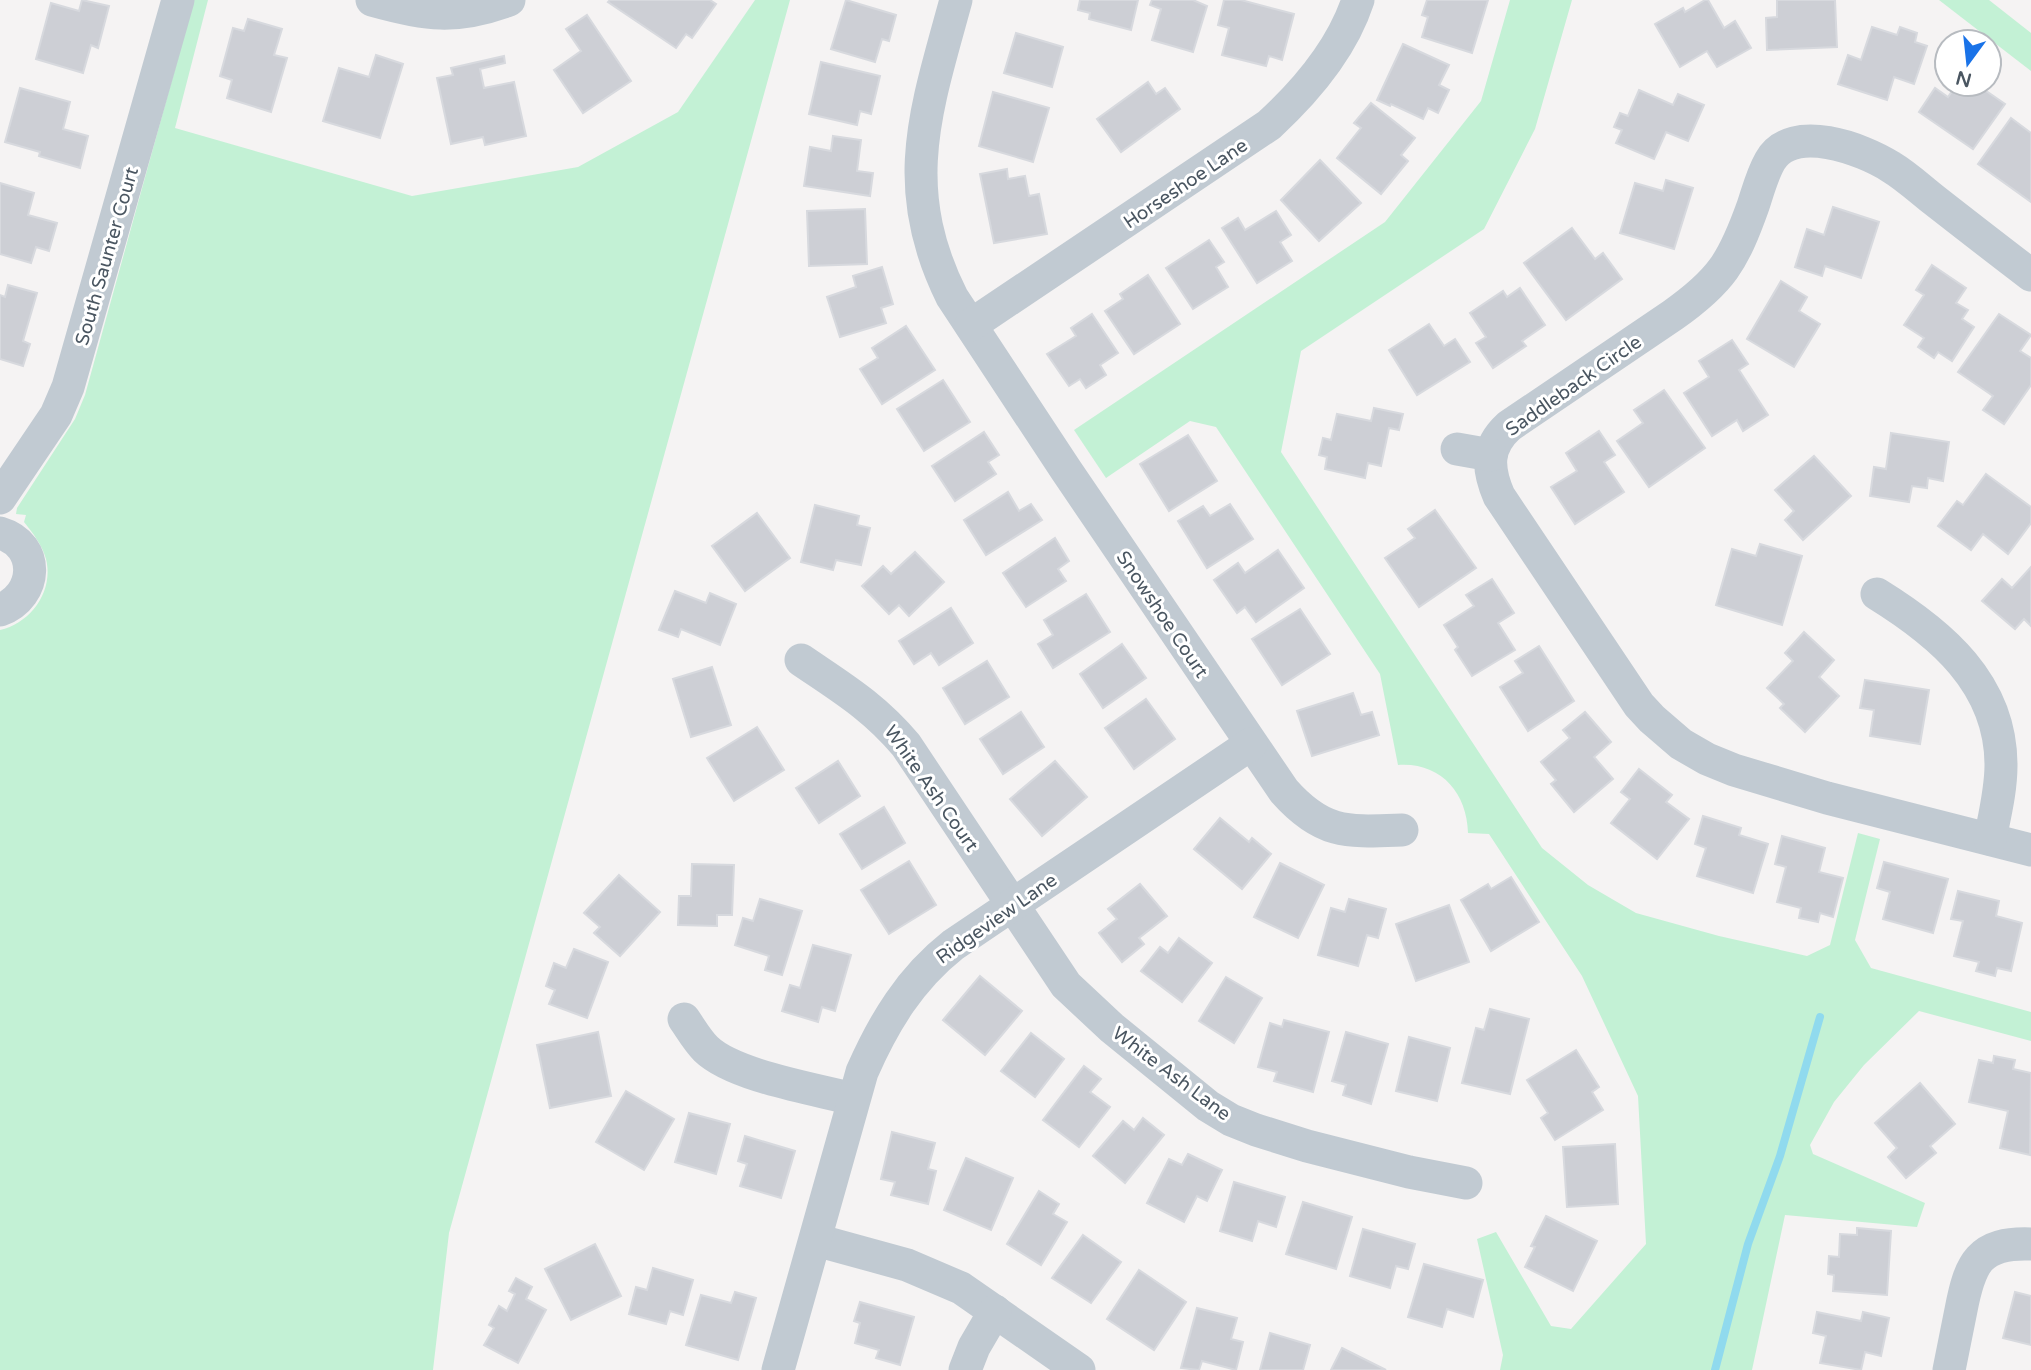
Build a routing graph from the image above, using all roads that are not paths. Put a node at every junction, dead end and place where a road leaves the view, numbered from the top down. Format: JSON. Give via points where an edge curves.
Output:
{"nodes":[{"id":1,"x":178,"y":0,"type":"edge"},
{"id":2,"x":372,"y":0,"type":"edge"},
{"id":3,"x":509,"y":0,"type":"edge"},
{"id":4,"x":956,"y":0,"type":"edge"},
{"id":5,"x":1358,"y":0,"type":"edge"},
{"id":6,"x":2031,"y":275,"type":"edge"},
{"id":7,"x":971,"y":325,"type":"junction"},
{"id":8,"x":1457,"y":449,"type":"dead end"},
{"id":9,"x":1491,"y":455,"type":"junction"},
{"id":10,"x":0,"y":498,"type":"edge"},
{"id":11,"x":0,"y":533,"type":"edge"},
{"id":12,"x":1877,"y":594,"type":"dead end"},
{"id":13,"x":0,"y":610,"type":"edge"},
{"id":14,"x":801,"y":660,"type":"dead end"},
{"id":15,"x":1251,"y":744,"type":"junction"},
{"id":16,"x":1402,"y":830,"type":"dead end"},
{"id":17,"x":1990,"y":839,"type":"junction"},
{"id":18,"x":2031,"y":850,"type":"edge"},
{"id":19,"x":1013,"y":906,"type":"junction"},
{"id":20,"x":684,"y":1019,"type":"dead end"},
{"id":21,"x":853,"y":1100,"type":"junction"},
{"id":22,"x":1466,"y":1183,"type":"dead end"},
{"id":23,"x":816,"y":1240,"type":"junction"},
{"id":24,"x":2031,"y":1244,"type":"edge"},
{"id":25,"x":995,"y":1311,"type":"junction"},
{"id":26,"x":778,"y":1370,"type":"edge"},
{"id":27,"x":965,"y":1370,"type":"edge"},
{"id":28,"x":1079,"y":1370,"type":"edge"},
{"id":29,"x":1949,"y":1370,"type":"edge"}],
"edges":[{"from":1,"to":10,"type":"street","name":"South Saunter Court","via":[[68,387],[55,415]]},
{"from":2,"to":3,"type":"street","via":[[437,14],[473,11]]},
{"from":4,"to":7,"type":"street","name":"Snowshoe Court","via":[[927,105],[920,169],[935,255],[949,290]]},
{"from":5,"to":7,"type":"street","name":"Horseshoe Lane","via":[[1330,55],[1269,125]]},
{"from":6,"to":9,"type":"street","name":"Saddleback Circle","via":[[1891,166],[1836,144],[1780,132],[1733,256],[1716,280],[1673,316],[1509,426],[1494,442]]},
{"from":7,"to":15,"type":"street","name":"Snowshoe Court"},
{"from":8,"to":9,"type":"street"},
{"from":9,"to":17,"type":"street","name":"Saddleback Circle","via":[[1494,484],[1510,513],[1639,705],[1681,744],[1764,780]]},
{"from":11,"to":13,"type":"street","via":[[23,550],[30,574],[20,598]]},
{"from":12,"to":17,"type":"street","via":[[1939,637],[1966,666],[1992,712],[2001,762]]},
{"from":14,"to":19,"type":"street","name":"White Ash Court","via":[[885,720]]},
{"from":15,"to":16,"type":"street","name":"Snowshoe Court","via":[[1295,804],[1321,822],[1354,832]]},
{"from":15,"to":19,"type":"street","name":"Ridgeview Lane"},
{"from":17,"to":18,"type":"street","name":"Saddleback Circle"},
{"from":19,"to":21,"type":"street","name":"Ridgeview Lane","via":[[936,958],[910,987],[875,1043]]},
{"from":19,"to":22,"type":"street","name":"White Ash Lane","via":[[1053,968],[1081,1000],[1208,1106],[1231,1120],[1307,1146]]},
{"from":20,"to":21,"type":"street","via":[[708,1051],[725,1061],[749,1072]]},
{"from":21,"to":23,"type":"street","name":"Ridgeview Lane"},
{"from":23,"to":25,"type":"street","via":[[933,1274]]},
{"from":23,"to":26,"type":"street","name":"Ridgeview Lane"},
{"from":24,"to":29,"type":"street","via":[[1980,1241],[1966,1283]]},
{"from":25,"to":27,"type":"street"},
{"from":25,"to":28,"type":"street"}]}
